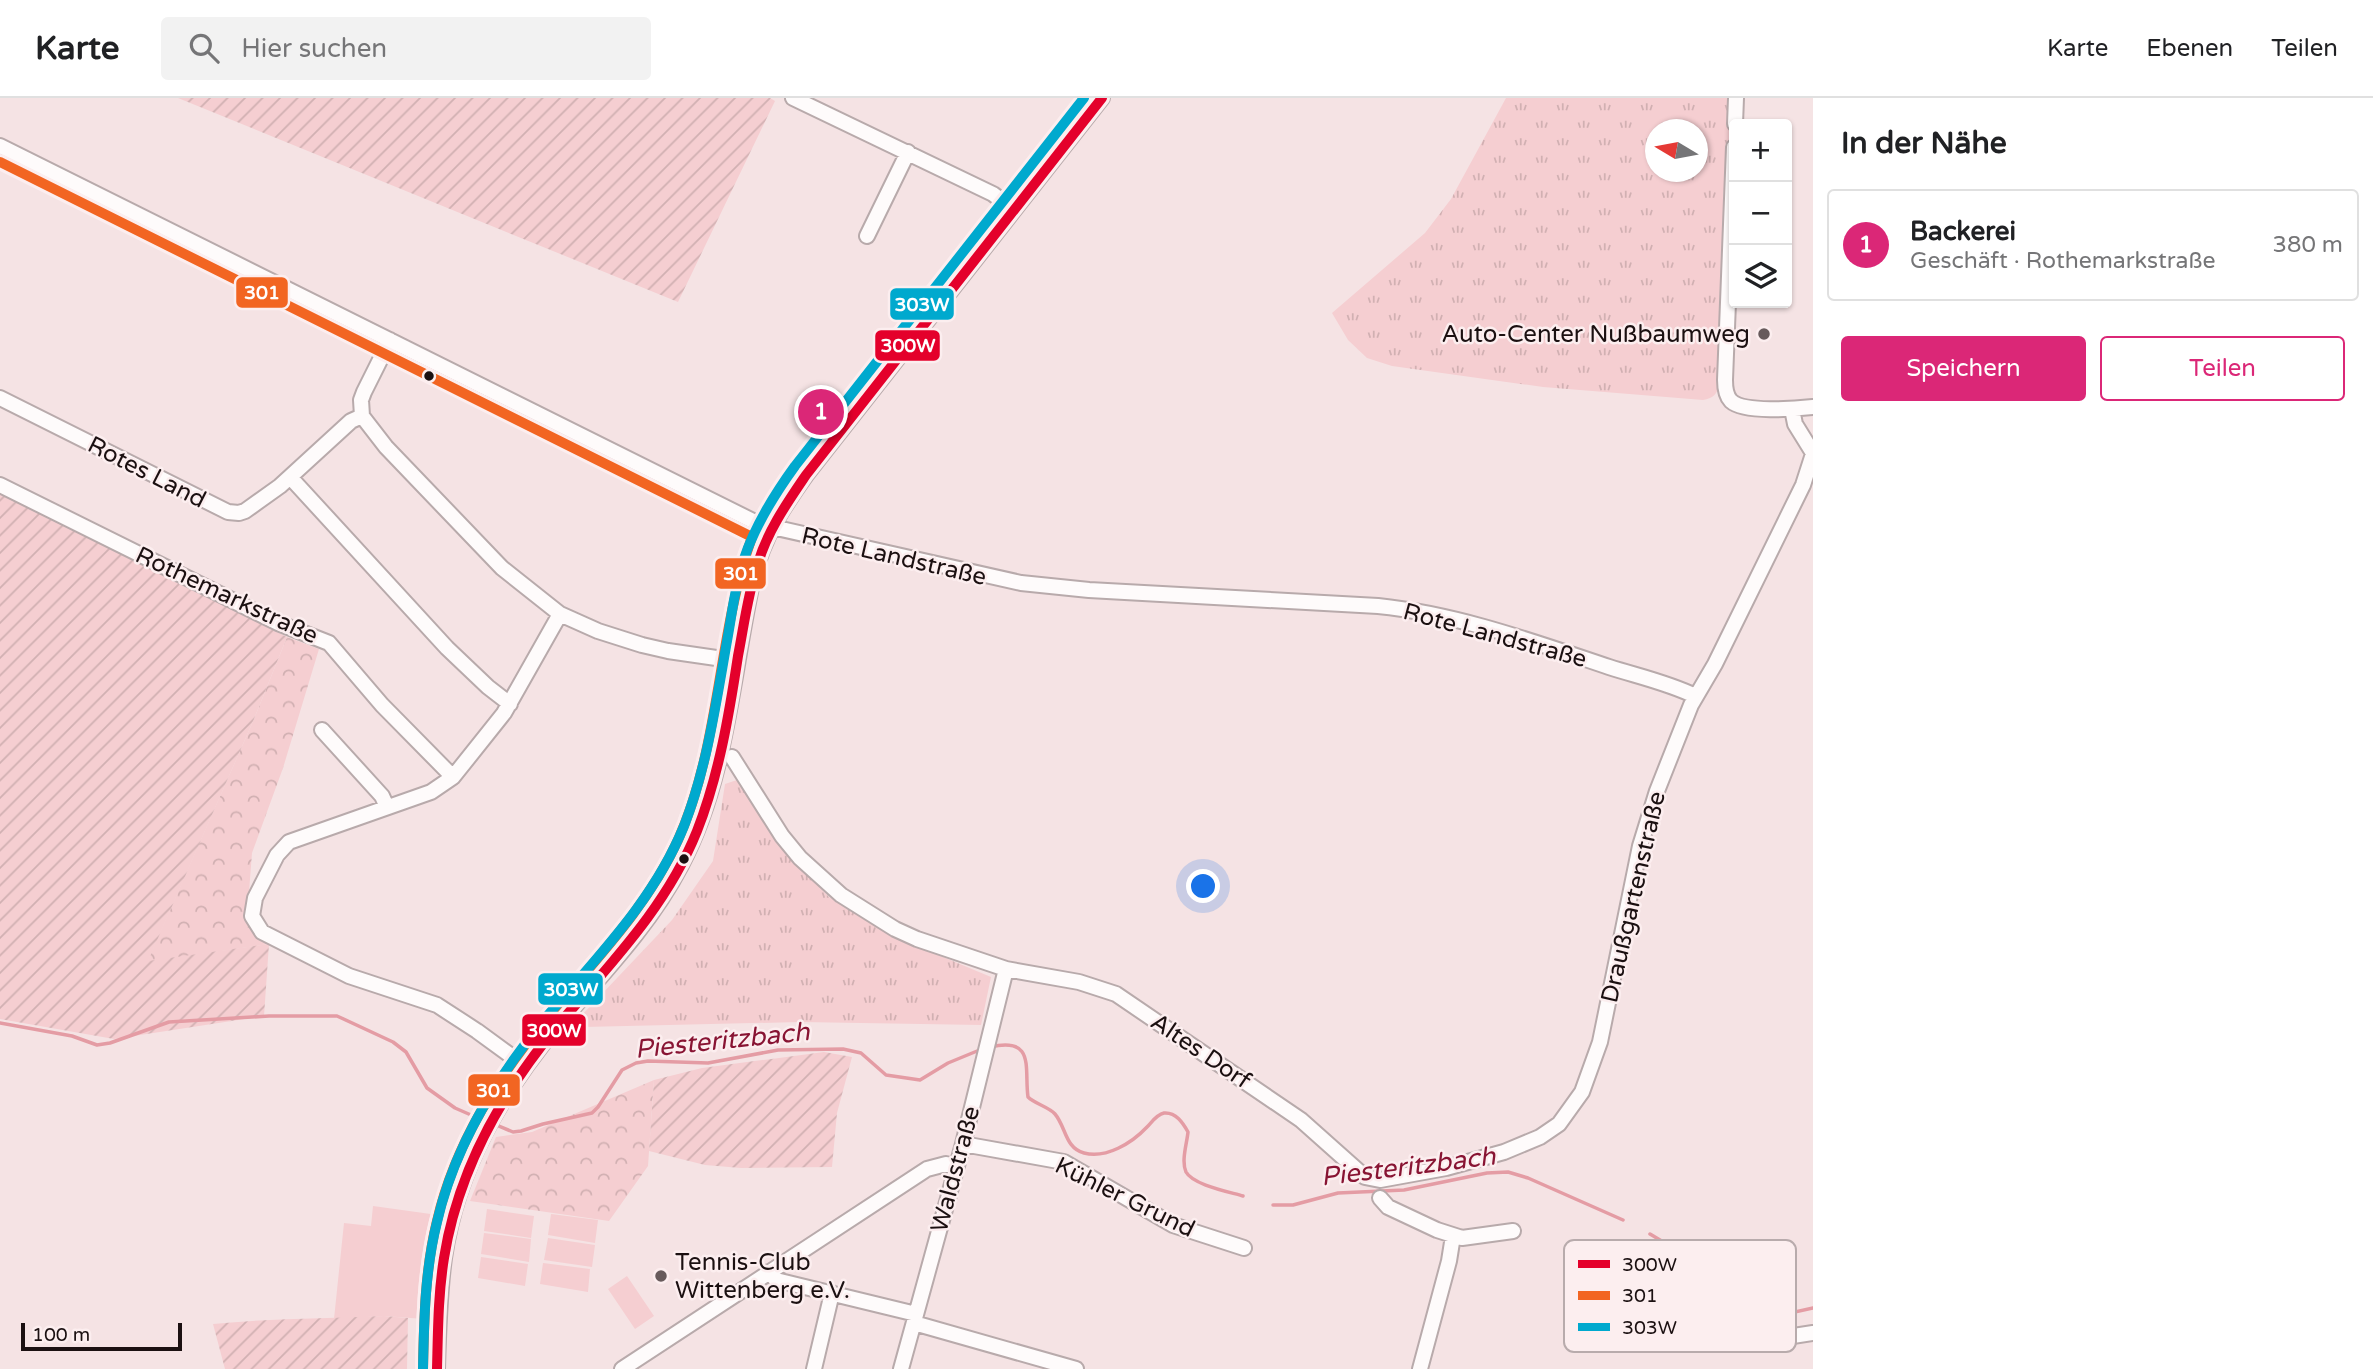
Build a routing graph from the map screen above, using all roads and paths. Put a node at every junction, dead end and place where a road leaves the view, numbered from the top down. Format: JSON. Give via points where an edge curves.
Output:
{"nodes":[{"id":1,"x":793,"y":98,"type":"edge"},
{"id":2,"x":1102,"y":98,"type":"edge"},
{"id":3,"x":1736,"y":98,"type":"edge"},
{"id":4,"x":1735,"y":119,"type":"edge"},
{"id":5,"x":0,"y":146,"type":"edge"},
{"id":6,"x":908,"y":152,"type":"junction"},
{"id":7,"x":1733,"y":182,"type":"edge"},
{"id":8,"x":1014,"y":210,"type":"junction"},
{"id":9,"x":867,"y":236,"type":"dead end"},
{"id":10,"x":390,"y":340,"type":"junction"},
{"id":11,"x":0,"y":398,"type":"edge"},
{"id":12,"x":1813,"y":407,"type":"edge"},
{"id":13,"x":1792,"y":409,"type":"junction"},
{"id":14,"x":362,"y":416,"type":"junction"},
{"id":15,"x":1813,"y":453,"type":"edge"},
{"id":16,"x":290,"y":477,"type":"junction"},
{"id":17,"x":0,"y":485,"type":"edge"},
{"id":18,"x":771,"y":527,"type":"junction"},
{"id":19,"x":560,"y":614,"type":"junction"},
{"id":20,"x":737,"y":660,"type":"junction"},
{"id":21,"x":1695,"y":696,"type":"junction"},
{"id":22,"x":510,"y":704,"type":"junction"},
{"id":23,"x":322,"y":730,"type":"dead end"},
{"id":24,"x":732,"y":757,"type":"dead end"},
{"id":25,"x":453,"y":777,"type":"junction"},
{"id":26,"x":387,"y":807,"type":"junction"},
{"id":27,"x":1006,"y":969,"type":"junction"},
{"id":28,"x":525,"y":1066,"type":"junction"},
{"id":29,"x":963,"y":1144,"type":"junction"},
{"id":30,"x":956,"y":1167,"type":"junction"},
{"id":31,"x":1373,"y":1179,"type":"joint"},
{"id":32,"x":1380,"y":1198,"type":"dead end"},
{"id":33,"x":1513,"y":1231,"type":"dead end"},
{"id":34,"x":1453,"y":1236,"type":"junction"},
{"id":35,"x":1244,"y":1248,"type":"dead end"},
{"id":36,"x":769,"y":1272,"type":"junction"},
{"id":37,"x":832,"y":1293,"type":"junction"},
{"id":38,"x":915,"y":1318,"type":"junction"},
{"id":39,"x":437,"y":1369,"type":"edge"},
{"id":40,"x":622,"y":1369,"type":"edge"},
{"id":41,"x":814,"y":1369,"type":"edge"},
{"id":42,"x":901,"y":1369,"type":"edge"},
{"id":43,"x":1076,"y":1369,"type":"edge"},
{"id":44,"x":1420,"y":1369,"type":"edge"}],
"edges":[{"from":1,"to":6,"type":"street"},
{"from":2,"to":8,"type":"street"},
{"from":3,"to":4,"type":"street"},
{"from":5,"to":10,"type":"street","name":"Rote Landstraße"},
{"from":6,"to":8,"type":"street","via":[[993,194]]},
{"from":6,"to":9,"type":"street"},
{"from":7,"to":13,"type":"street","via":[[1725,380],[1729,399],[1741,406]]},
{"from":8,"to":18,"type":"street","via":[[806,475]]},
{"from":10,"to":14,"type":"street","via":[[364,392]]},
{"from":10,"to":18,"type":"street","name":"Rote Landstraße","via":[[754,523]]},
{"from":11,"to":16,"type":"street","name":"Rotes Land","via":[[228,512],[245,511]]},
{"from":12,"to":13,"type":"street"},
{"from":13,"to":15,"type":"street","name":"Draußgartenstraße","via":[[1795,424]]},
{"from":14,"to":16,"type":"street","name":"Rotes Land"},
{"from":14,"to":19,"type":"street","via":[[502,568]]},
{"from":15,"to":21,"type":"street","name":"Draußgartenstraße","via":[[1803,485]]},
{"from":16,"to":22,"type":"street","via":[[438,639]]},
{"from":17,"to":25,"type":"street","name":"Rothemarkstraße","via":[[278,623],[329,643]]},
{"from":18,"to":20,"type":"street","via":[[753,578]]},
{"from":18,"to":21,"type":"street","name":"Rote Landstraße","via":[[1033,584],[1412,610],[1554,649]]},
{"from":19,"to":20,"type":"street","via":[[649,647]]},
{"from":19,"to":22,"type":"street"},
{"from":20,"to":28,"type":"street","via":[[710,790],[683,862],[643,927]]},
{"from":21,"to":31,"type":"street","name":"Draußgartenstraße","via":[[1648,817],[1600,1042],[1574,1105],[1550,1131],[1518,1147],[1426,1173]]},
{"from":22,"to":25,"type":"street"},
{"from":23,"to":26,"type":"street"},
{"from":24,"to":27,"type":"street","via":[[782,836],[841,895],[917,939]]},
{"from":25,"to":26,"type":"street","via":[[431,792]]},
{"from":26,"to":28,"type":"street","via":[[282,847],[255,898],[256,924],[272,939],[349,976],[437,1005]]},
{"from":27,"to":29,"type":"street","name":"Waldstraße"},
{"from":27,"to":31,"type":"street","name":"Altes Dorf","via":[[1079,982],[1116,994],[1294,1115],[1359,1174]]},
{"from":28,"to":39,"type":"street","via":[[495,1111],[462,1183],[448,1237]]},
{"from":29,"to":30,"type":"street","name":"Waldstraße"},
{"from":29,"to":35,"type":"street","name":"Kühler Grund","via":[[1064,1162],[1173,1225]]},
{"from":30,"to":36,"type":"street","via":[[946,1164],[927,1169]]},
{"from":30,"to":38,"type":"street","name":"Waldstraße"},
{"from":32,"to":34,"type":"street","via":[[1388,1207]]},
{"from":33,"to":34,"type":"street","via":[[1472,1238]]},
{"from":34,"to":44,"type":"street"},
{"from":36,"to":37,"type":"street","via":[[776,1280]]},
{"from":36,"to":40,"type":"street"},
{"from":37,"to":38,"type":"street"},
{"from":37,"to":41,"type":"street"},
{"from":38,"to":42,"type":"street","name":"Waldstraße"},
{"from":38,"to":43,"type":"street"}]}
